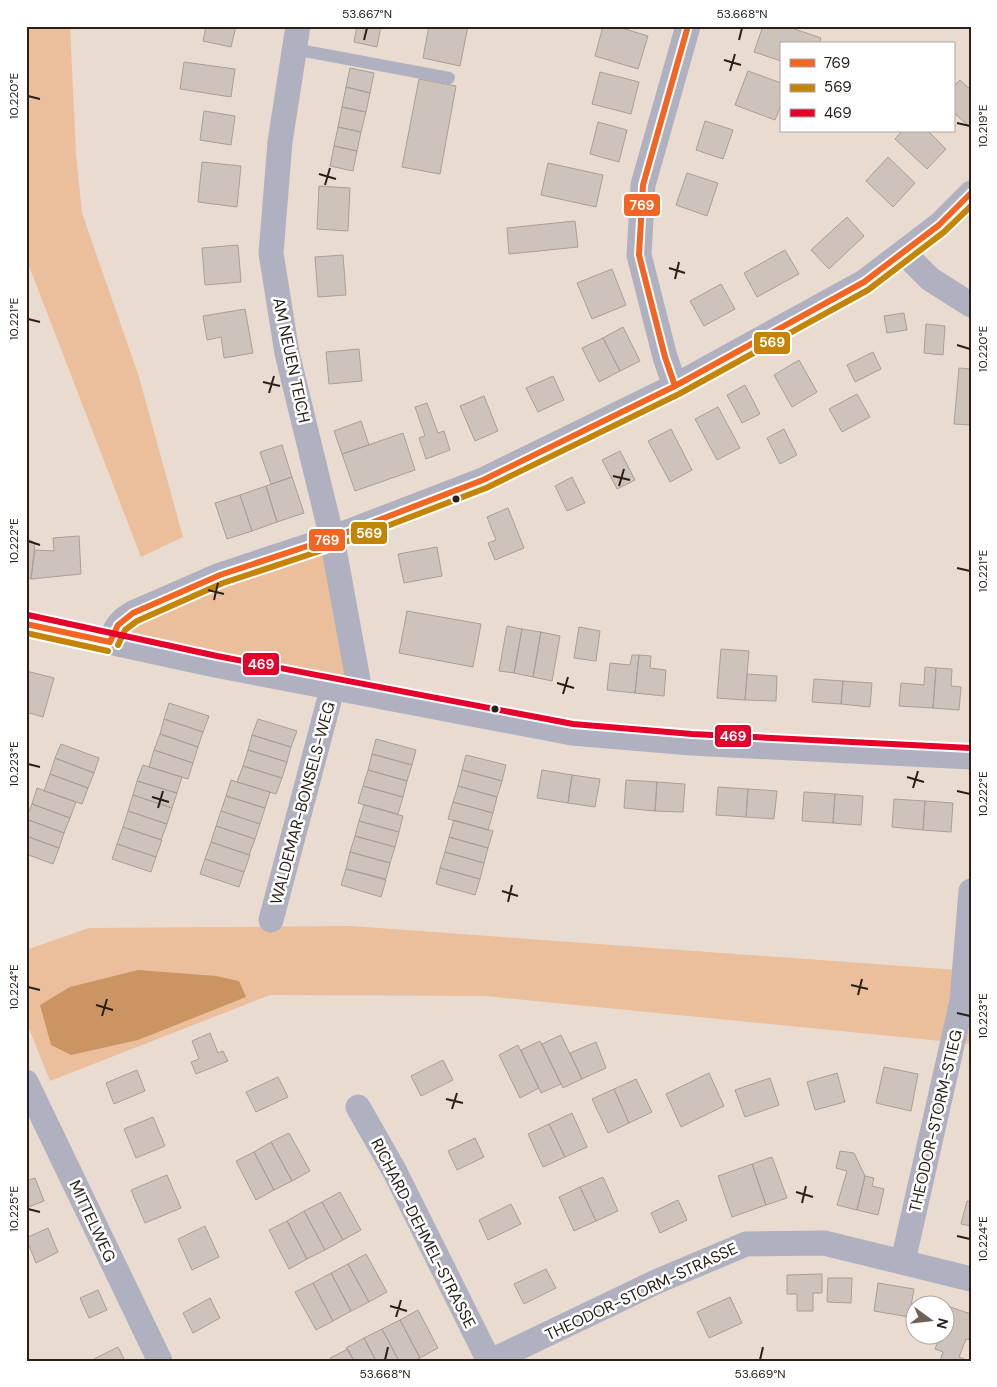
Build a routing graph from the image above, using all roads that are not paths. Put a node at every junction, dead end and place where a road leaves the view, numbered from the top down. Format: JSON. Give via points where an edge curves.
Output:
{"nodes":[{"id":1,"x":688,"y":26,"type":"edge"},
{"id":2,"x":296,"y":38,"type":"edge"},
{"id":3,"x":449,"y":78,"type":"dead end"},
{"id":4,"x":971,"y":193,"type":"edge"},
{"id":5,"x":904,"y":253,"type":"junction"},
{"id":6,"x":971,"y":304,"type":"edge"},
{"id":7,"x":675,"y":386,"type":"junction"},
{"id":8,"x":332,"y":538,"type":"junction"},
{"id":9,"x":26,"y":624,"type":"edge"},
{"id":10,"x":110,"y":642,"type":"junction"},
{"id":11,"x":333,"y":686,"type":"junction"},
{"id":12,"x":360,"y":691,"type":"junction"},
{"id":13,"x":971,"y":757,"type":"edge"},
{"id":14,"x":971,"y":890,"type":"edge"},
{"id":15,"x":271,"y":920,"type":"dead end"},
{"id":16,"x":26,"y":1082,"type":"edge"},
{"id":17,"x":358,"y":1107,"type":"dead end"},
{"id":18,"x":903,"y":1261,"type":"junction"},
{"id":19,"x":971,"y":1279,"type":"edge"},
{"id":20,"x":160,"y":1361,"type":"edge"},
{"id":21,"x":490,"y":1361,"type":"edge"}],
"edges":[{"from":1,"to":7,"type":"street","via":[[642,185],[639,255]]},
{"from":2,"to":3,"type":"lane"},
{"from":2,"to":8,"type":"street","name":"AM NEUEN TEICH","via":[[280,142],[272,253],[287,353]]},
{"from":4,"to":5,"type":"street"},
{"from":5,"to":6,"type":"street","via":[[930,279]]},
{"from":5,"to":7,"type":"street","via":[[864,282]]},
{"from":7,"to":8,"type":"street","via":[[483,480]]},
{"from":8,"to":10,"type":"street","via":[[220,575],[133,613],[123,618],[115,628]]},
{"from":8,"to":12,"type":"street","name":"AM NEUEN TEICH"},
{"from":9,"to":10,"type":"street","name":"WALDEMAR-BONSELS-WEG"},
{"from":10,"to":11,"type":"street","name":"WALDEMAR-BONSELS-WEG"},
{"from":11,"to":12,"type":"street","name":"WALDEMAR-BONSELS-WEG"},
{"from":11,"to":15,"type":"street","name":"WALDEMAR-BONSELS-WEG"},
{"from":12,"to":13,"type":"street","name":"WALDEMAR-BONSELS-WEG","via":[[598,735],[691,743]]},
{"from":14,"to":18,"type":"street","name":"THEODOR-STORM-STIEG","via":[[962,1001]]},
{"from":16,"to":20,"type":"street","name":"MITTELWEG"},
{"from":17,"to":21,"type":"street","name":"RICHARD-DEHMEL-STRASSE","via":[[395,1172]]},
{"from":18,"to":19,"type":"street","name":"THEODOR-STORM-STRASSE"},
{"from":18,"to":21,"type":"street","name":"THEODOR-STORM-STRASSE","via":[[824,1243],[746,1244],[658,1281]]}]}
